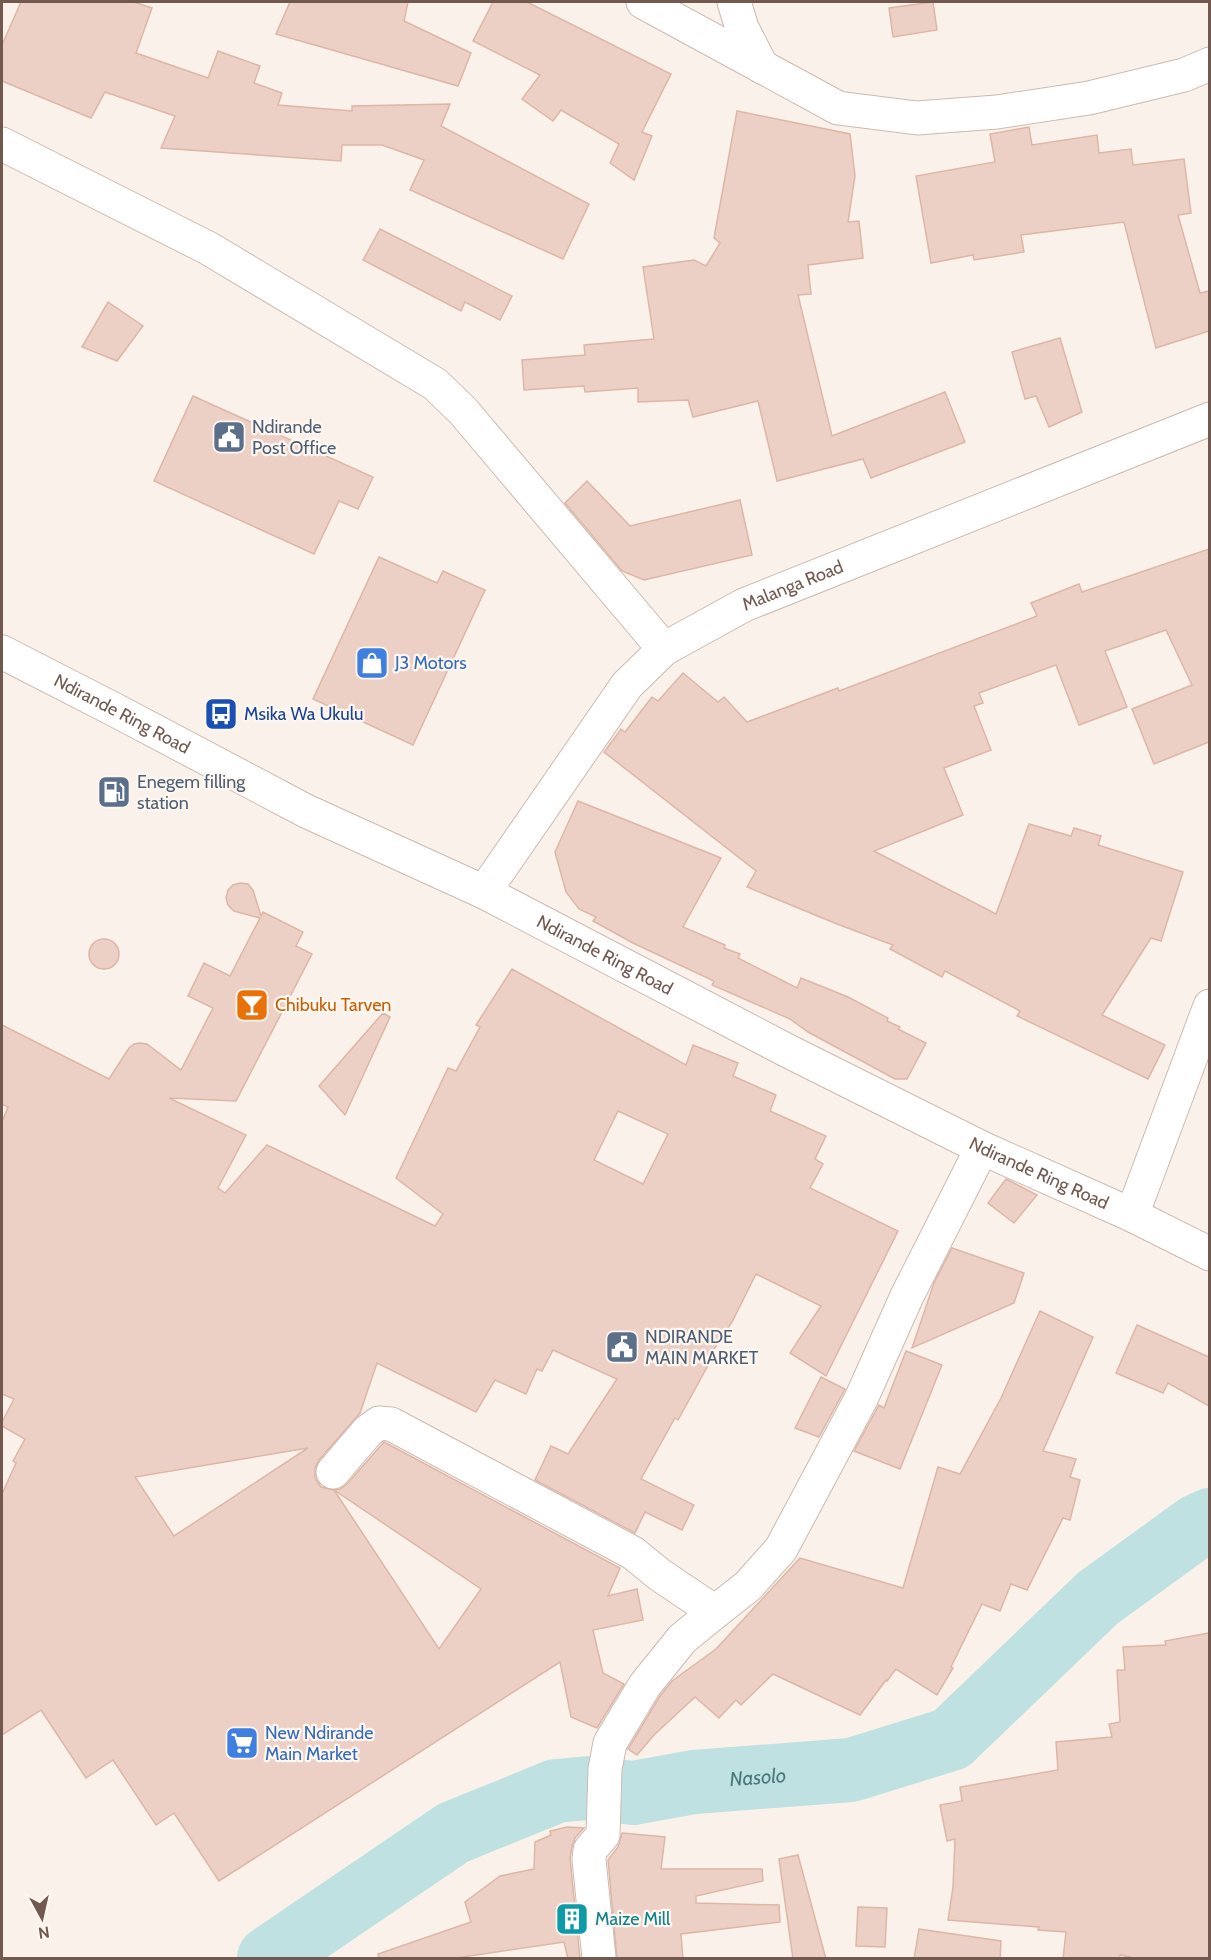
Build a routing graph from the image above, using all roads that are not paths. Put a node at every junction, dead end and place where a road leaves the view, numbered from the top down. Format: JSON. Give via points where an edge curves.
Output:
{"nodes":[{"id":1,"x":643,"y":2,"type":"edge"},
{"id":2,"x":734,"y":2,"type":"edge"},
{"id":3,"x":1209,"y":64,"type":"edge"},
{"id":4,"x":762,"y":67,"type":"junction"},
{"id":5,"x":2,"y":144,"type":"edge"},
{"id":6,"x":1209,"y":419,"type":"edge"},
{"id":7,"x":664,"y":649,"type":"junction"},
{"id":8,"x":2,"y":652,"type":"edge"},
{"id":9,"x":484,"y":892,"type":"junction"},
{"id":10,"x":1209,"y":1006,"type":"edge"},
{"id":11,"x":982,"y":1148,"type":"junction"},
{"id":12,"x":1132,"y":1215,"type":"junction"},
{"id":13,"x":1209,"y":1254,"type":"edge"},
{"id":14,"x":333,"y":1472,"type":"dead end"},
{"id":15,"x":715,"y":1612,"type":"junction"},
{"id":16,"x":600,"y":1959,"type":"edge"}],
"edges":[{"from":1,"to":4,"type":"street"},
{"from":2,"to":4,"type":"street"},
{"from":3,"to":4,"type":"street","via":[[1184,75],[1089,98],[997,112],[917,118],[838,108]]},
{"from":5,"to":7,"type":"street","via":[[208,248],[435,384],[463,411]]},
{"from":6,"to":7,"type":"street","name":"Malanga Road","via":[[744,605]]},
{"from":7,"to":9,"type":"street","name":"Malanga Road","via":[[627,685]]},
{"from":8,"to":9,"type":"street","name":"Ndirande Ring Road","via":[[306,811]]},
{"from":9,"to":11,"type":"street","name":"Ndirande Ring Road"},
{"from":10,"to":12,"type":"street"},
{"from":11,"to":12,"type":"street","name":"Ndirande Ring Road"},
{"from":11,"to":15,"type":"street","via":[[907,1296],[861,1399],[781,1549],[748,1587]]},
{"from":12,"to":13,"type":"street","name":"Ndirande Ring Road"},
{"from":14,"to":15,"type":"street","via":[[368,1431],[379,1423],[391,1424],[633,1553]]},
{"from":15,"to":16,"type":"street","via":[[682,1639],[645,1685],[610,1743],[605,1769],[603,1835],[590,1850],[589,1860]]}]}
